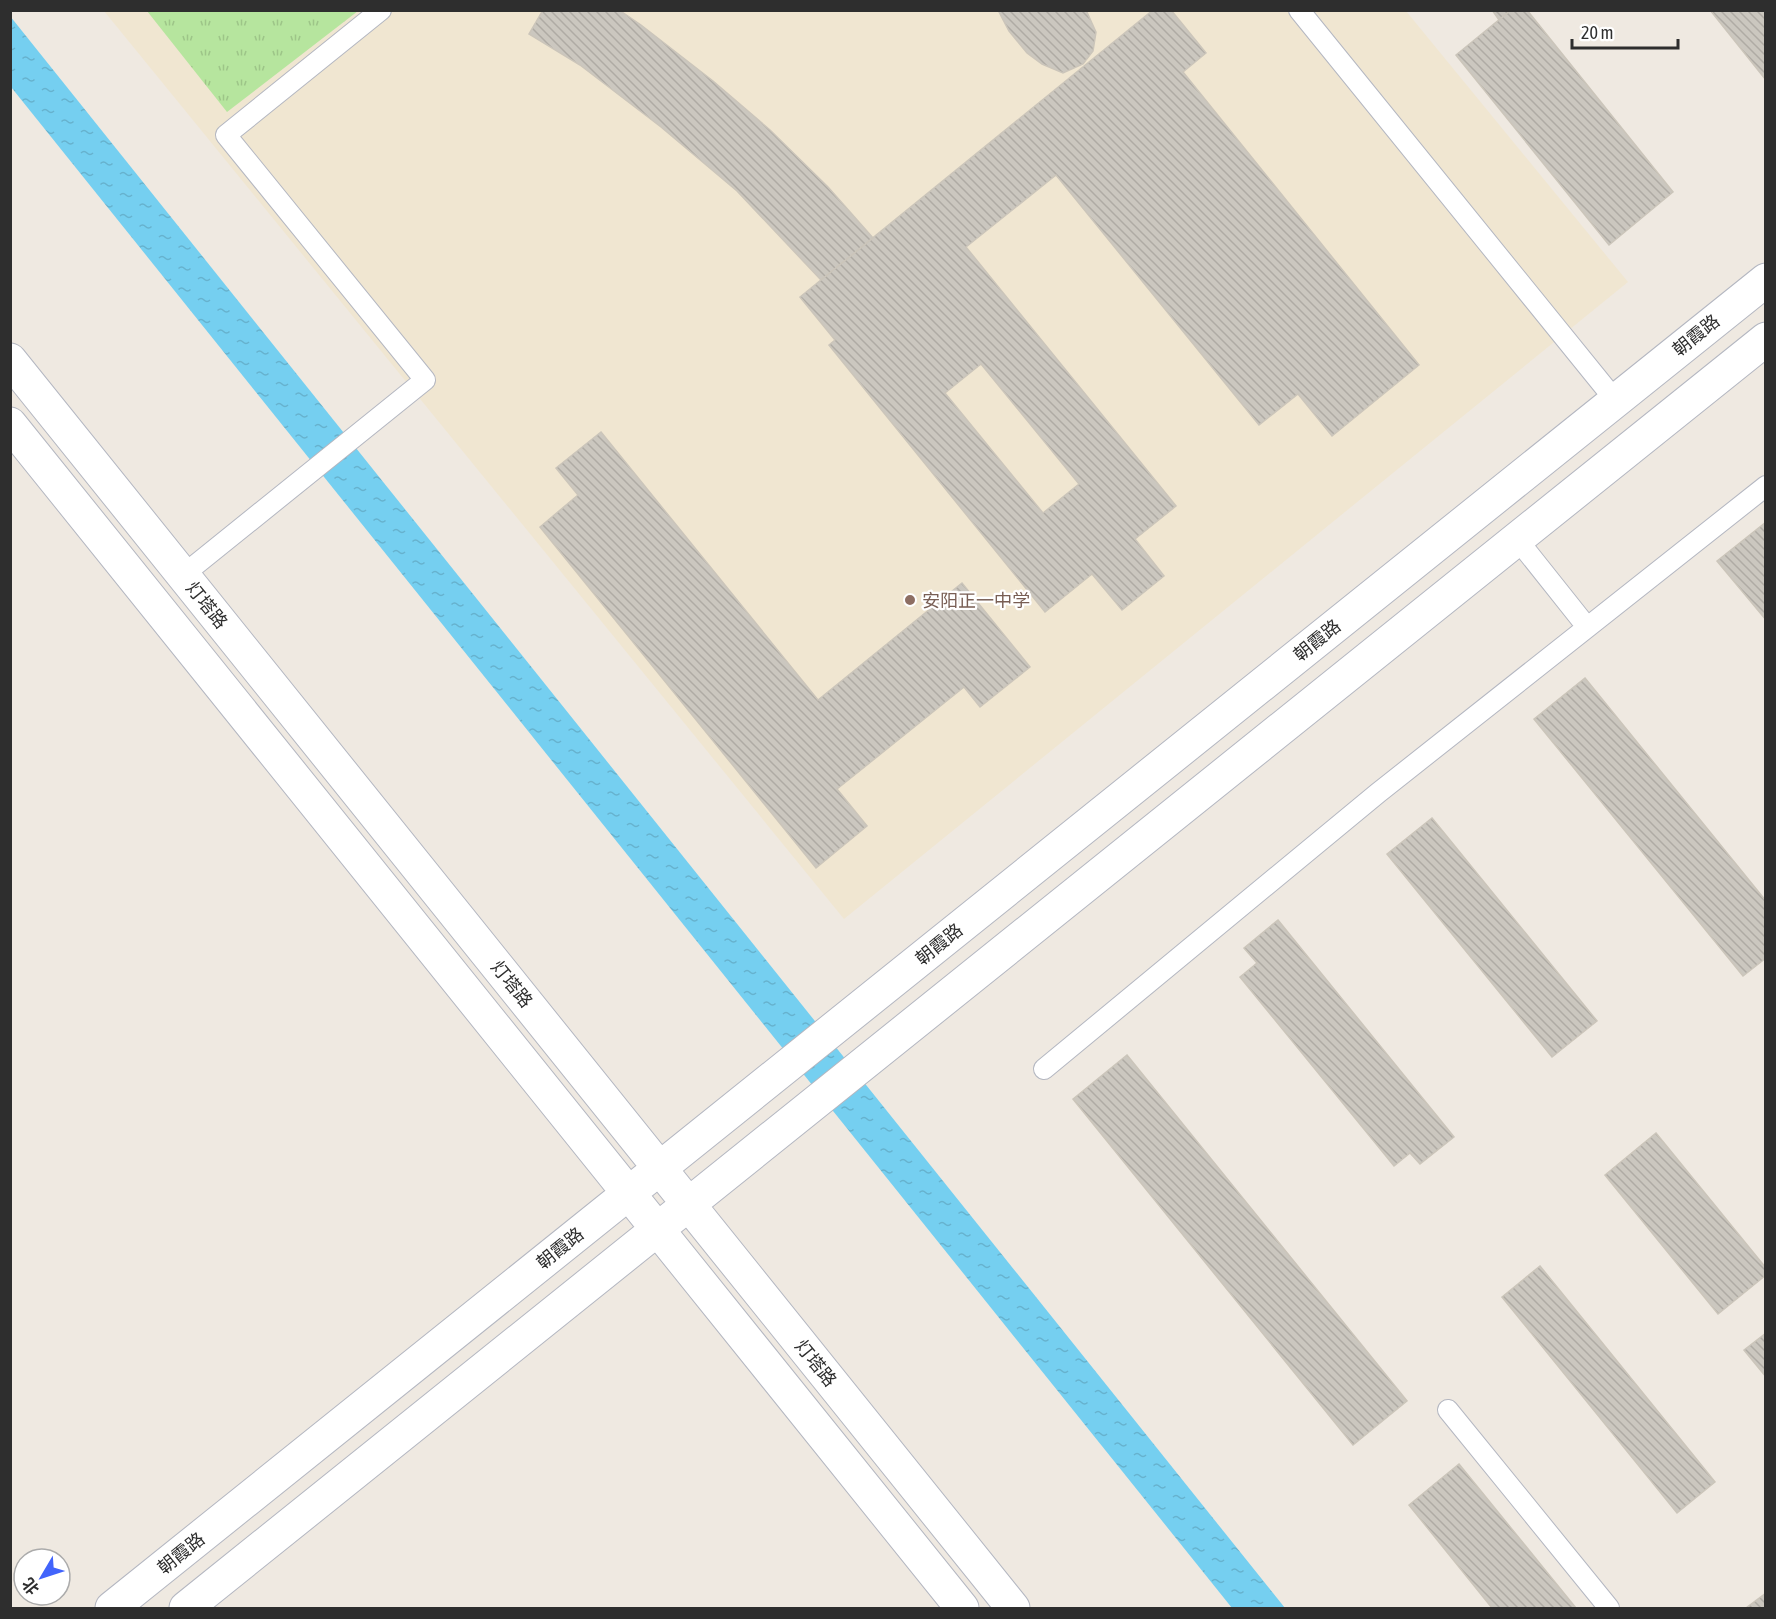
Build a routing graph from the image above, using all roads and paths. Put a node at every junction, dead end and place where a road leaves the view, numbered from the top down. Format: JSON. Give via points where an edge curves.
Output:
{"nodes":[{"id":1,"x":381,"y":10,"type":"edge"},
{"id":2,"x":1299,"y":10,"type":"edge"},
{"id":3,"x":1766,"y":280,"type":"edge"},
{"id":4,"x":1766,"y":339,"type":"edge"},
{"id":5,"x":10,"y":360,"type":"edge"},
{"id":6,"x":1615,"y":400,"type":"junction"},
{"id":7,"x":10,"y":423,"type":"edge"},
{"id":8,"x":1766,"y":486,"type":"edge"},
{"id":9,"x":1517,"y":539,"type":"junction"},
{"id":10,"x":183,"y":575,"type":"junction"},
{"id":11,"x":1587,"y":627,"type":"junction"},
{"id":12,"x":1044,"y":1069,"type":"dead end"},
{"id":13,"x":660,"y":1168,"type":"junction"},
{"id":14,"x":628,"y":1193,"type":"junction"},
{"id":15,"x":688,"y":1205,"type":"junction"},
{"id":16,"x":658,"y":1229,"type":"junction"},
{"id":17,"x":1448,"y":1410,"type":"dead end"},
{"id":18,"x":112,"y":1608,"type":"edge"},
{"id":19,"x":186,"y":1608,"type":"edge"},
{"id":20,"x":962,"y":1608,"type":"edge"},
{"id":21,"x":1013,"y":1608,"type":"edge"},
{"id":22,"x":1609,"y":1608,"type":"edge"}],
"edges":[{"from":1,"to":10,"type":"lane","via":[[226,135],[425,380]]},
{"from":2,"to":6,"type":"lane"},
{"from":3,"to":6,"type":"street","name":"朝霞路"},
{"from":4,"to":9,"type":"street"},
{"from":5,"to":10,"type":"street","name":"灯塔路"},
{"from":6,"to":13,"type":"street","name":"朝霞路"},
{"from":7,"to":14,"type":"street"},
{"from":8,"to":11,"type":"lane"},
{"from":9,"to":11,"type":"lane"},
{"from":9,"to":15,"type":"street"},
{"from":10,"to":13,"type":"street","name":"灯塔路"},
{"from":11,"to":12,"type":"lane","via":[[1378,793]]},
{"from":13,"to":14,"type":"street","name":"朝霞路"},
{"from":13,"to":15,"type":"street","name":"灯塔路"},
{"from":14,"to":16,"type":"street"},
{"from":14,"to":18,"type":"street","name":"朝霞路"},
{"from":15,"to":16,"type":"street"},
{"from":15,"to":21,"type":"street","name":"灯塔路"},
{"from":16,"to":19,"type":"street"},
{"from":16,"to":20,"type":"street"},
{"from":17,"to":22,"type":"lane"}]}
